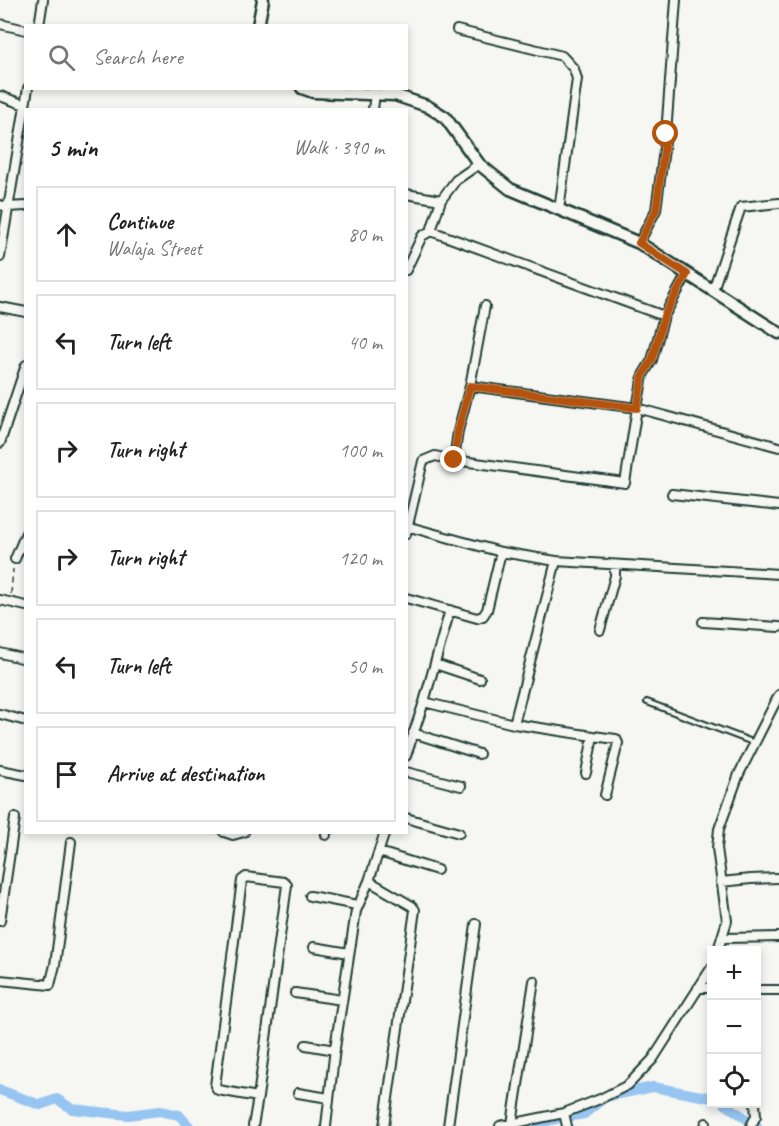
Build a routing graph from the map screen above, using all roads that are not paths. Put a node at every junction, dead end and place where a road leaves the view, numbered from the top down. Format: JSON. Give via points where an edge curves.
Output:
{"nodes":[{"id":1,"x":43,"y":0,"type":"edge"},
{"id":2,"x":263,"y":0,"type":"edge"},
{"id":3,"x":676,"y":0,"type":"edge"},
{"id":4,"x":0,"y":24,"type":"edge"},
{"id":5,"x":39,"y":24,"type":"edge"},
{"id":6,"x":258,"y":24,"type":"edge"},
{"id":7,"x":24,"y":30,"type":"edge"},
{"id":8,"x":457,"y":30,"type":"dead end"},
{"id":9,"x":28,"y":90,"type":"edge"},
{"id":10,"x":308,"y":90,"type":"edge"},
{"id":11,"x":375,"y":93,"type":"junction"},
{"id":12,"x":0,"y":96,"type":"edge"},
{"id":13,"x":25,"y":105,"type":"junction"},
{"id":14,"x":24,"y":108,"type":"edge"},
{"id":15,"x":373,"y":108,"type":"edge"},
{"id":16,"x":24,"y":110,"type":"edge"},
{"id":17,"x":479,"y":164,"type":"junction"},
{"id":18,"x":408,"y":194,"type":"edge"},
{"id":19,"x":441,"y":200,"type":"junction"},
{"id":20,"x":779,"y":203,"type":"edge"},
{"id":21,"x":4,"y":206,"type":"edge"},
{"id":22,"x":24,"y":206,"type":"edge"},
{"id":23,"x":559,"y":210,"type":"junction"},
{"id":24,"x":431,"y":231,"type":"junction"},
{"id":25,"x":639,"y":243,"type":"junction"},
{"id":26,"x":0,"y":255,"type":"edge"},
{"id":27,"x":408,"y":266,"type":"edge"},
{"id":28,"x":687,"y":274,"type":"junction"},
{"id":29,"x":713,"y":290,"type":"junction"},
{"id":30,"x":485,"y":306,"type":"dead end"},
{"id":31,"x":0,"y":307,"type":"edge"},
{"id":32,"x":24,"y":312,"type":"edge"},
{"id":33,"x":664,"y":316,"type":"junction"},
{"id":34,"x":779,"y":333,"type":"edge"},
{"id":35,"x":24,"y":371,"type":"edge"},
{"id":36,"x":470,"y":386,"type":"junction"},
{"id":37,"x":637,"y":408,"type":"junction"},
{"id":38,"x":1,"y":434,"type":"edge"},
{"id":39,"x":0,"y":443,"type":"edge"},
{"id":40,"x":779,"y":447,"type":"edge"},
{"id":41,"x":454,"y":460,"type":"junction"},
{"id":42,"x":672,"y":494,"type":"dead end"},
{"id":43,"x":779,"y":506,"type":"edge"},
{"id":44,"x":408,"y":525,"type":"edge"},
{"id":45,"x":408,"y":529,"type":"edge"},
{"id":46,"x":24,"y":538,"type":"edge"},
{"id":47,"x":501,"y":552,"type":"junction"},
{"id":48,"x":15,"y":559,"type":"road end"},
{"id":49,"x":556,"y":561,"type":"junction"},
{"id":50,"x":615,"y":565,"type":"junction"},
{"id":51,"x":779,"y":574,"type":"edge"},
{"id":52,"x":408,"y":599,"type":"edge"},
{"id":53,"x":0,"y":600,"type":"edge"},
{"id":54,"x":24,"y":606,"type":"edge"},
{"id":55,"x":450,"y":610,"type":"junction"},
{"id":56,"x":703,"y":622,"type":"dead end"},
{"id":57,"x":779,"y":627,"type":"edge"},
{"id":58,"x":600,"y":630,"type":"dead end"},
{"id":59,"x":0,"y":653,"type":"edge"},
{"id":60,"x":24,"y":659,"type":"edge"},
{"id":61,"x":435,"y":664,"type":"junction"},
{"id":62,"x":480,"y":679,"type":"dead end"},
{"id":63,"x":779,"y":695,"type":"edge"},
{"id":64,"x":424,"y":702,"type":"junction"},
{"id":65,"x":647,"y":702,"type":"dead end"},
{"id":66,"x":0,"y":714,"type":"edge"},
{"id":67,"x":24,"y":720,"type":"edge"},
{"id":68,"x":514,"y":724,"type":"junction"},
{"id":69,"x":413,"y":733,"type":"junction"},
{"id":70,"x":593,"y":736,"type":"junction"},
{"id":71,"x":755,"y":743,"type":"junction"},
{"id":72,"x":408,"y":749,"type":"edge"},
{"id":73,"x":479,"y":753,"type":"dead end"},
{"id":74,"x":0,"y":770,"type":"edge"},
{"id":75,"x":408,"y":773,"type":"edge"},
{"id":76,"x":586,"y":773,"type":"dead end"},
{"id":77,"x":24,"y":775,"type":"edge"},
{"id":78,"x":461,"y":786,"type":"dead end"},
{"id":79,"x":605,"y":795,"type":"dead end"},
{"id":80,"x":15,"y":818,"type":"dead end"},
{"id":81,"x":408,"y":819,"type":"edge"},
{"id":82,"x":459,"y":833,"type":"dead end"},
{"id":83,"x":384,"y":834,"type":"edge"},
{"id":84,"x":70,"y":842,"type":"dead end"},
{"id":85,"x":379,"y":852,"type":"junction"},
{"id":86,"x":436,"y":870,"type":"dead end"},
{"id":87,"x":779,"y":878,"type":"edge"},
{"id":88,"x":369,"y":881,"type":"junction"},
{"id":89,"x":721,"y":882,"type":"junction"},
{"id":90,"x":310,"y":896,"type":"dead end"},
{"id":91,"x":357,"y":905,"type":"junction"},
{"id":92,"x":0,"y":921,"type":"edge"},
{"id":93,"x":476,"y":924,"type":"dead end"},
{"id":94,"x":779,"y":937,"type":"edge"},
{"id":95,"x":723,"y":938,"type":"junction"},
{"id":96,"x":720,"y":946,"type":"edge"},
{"id":97,"x":314,"y":947,"type":"dead end"},
{"id":98,"x":349,"y":953,"type":"junction"},
{"id":99,"x":707,"y":973,"type":"edge"},
{"id":100,"x":0,"y":980,"type":"edge"},
{"id":101,"x":534,"y":981,"type":"dead end"},
{"id":102,"x":698,"y":988,"type":"junction"},
{"id":103,"x":707,"y":988,"type":"edge"},
{"id":104,"x":761,"y":990,"type":"edge"},
{"id":105,"x":779,"y":990,"type":"edge"},
{"id":106,"x":295,"y":993,"type":"dead end"},
{"id":107,"x":342,"y":1000,"type":"junction"},
{"id":108,"x":306,"y":1045,"type":"dead end"},
{"id":109,"x":335,"y":1050,"type":"junction"},
{"id":110,"x":298,"y":1093,"type":"dead end"},
{"id":111,"x":258,"y":1097,"type":"junction"},
{"id":112,"x":329,"y":1098,"type":"junction"},
{"id":113,"x":755,"y":1108,"type":"edge"},
{"id":114,"x":564,"y":1113,"type":"junction"},
{"id":115,"x":512,"y":1124,"type":"junction"},
{"id":116,"x":253,"y":1126,"type":"edge"},
{"id":117,"x":326,"y":1126,"type":"edge"},
{"id":118,"x":384,"y":1126,"type":"edge"},
{"id":119,"x":448,"y":1126,"type":"edge"},
{"id":120,"x":501,"y":1126,"type":"edge"},
{"id":121,"x":567,"y":1126,"type":"edge"},
{"id":122,"x":751,"y":1126,"type":"edge"}],
"edges":[{"from":1,"to":5,"type":"street"},
{"from":2,"to":6,"type":"street"},
{"from":3,"to":25,"type":"street","via":[[656,210]]},
{"from":4,"to":7,"type":"street"},
{"from":8,"to":23,"type":"street","via":[[562,56],[574,69],[577,79]]},
{"from":9,"to":13,"type":"street"},
{"from":10,"to":11,"type":"street"},
{"from":11,"to":15,"type":"street"},
{"from":11,"to":17,"type":"street","via":[[406,98],[445,117]]},
{"from":12,"to":13,"type":"street"},
{"from":13,"to":14,"type":"street"},
{"from":16,"to":21,"type":"street"},
{"from":17,"to":19,"type":"street","via":[[456,180]]},
{"from":17,"to":23,"type":"street","via":[[510,189]]},
{"from":18,"to":19,"type":"street"},
{"from":19,"to":24,"type":"street"},
{"from":20,"to":29,"type":"street","via":[[741,207]]},
{"from":21,"to":22,"type":"street"},
{"from":21,"to":26,"type":"street"},
{"from":23,"to":25,"type":"street"},
{"from":24,"to":27,"type":"street","via":[[422,236]]},
{"from":24,"to":33,"type":"street"},
{"from":25,"to":28,"type":"street"},
{"from":28,"to":29,"type":"street"},
{"from":28,"to":33,"type":"street"},
{"from":29,"to":34,"type":"street"},
{"from":30,"to":36,"type":"street"},
{"from":31,"to":32,"type":"street"},
{"from":33,"to":37,"type":"street","via":[[652,360],[643,375]]},
{"from":35,"to":38,"type":"street"},
{"from":36,"to":37,"type":"street"},
{"from":36,"to":41,"type":"street"},
{"from":37,"to":40,"type":"street"},
{"from":37,"to":41,"type":"street","via":[[625,483]]},
{"from":38,"to":39,"type":"street"},
{"from":41,"to":44,"type":"street","via":[[435,456],[423,461]]},
{"from":42,"to":43,"type":"street"},
{"from":45,"to":47,"type":"street"},
{"from":46,"to":48,"type":"street"},
{"from":47,"to":49,"type":"street"},
{"from":47,"to":55,"type":"street","via":[[483,616],[477,618]]},
{"from":49,"to":50,"type":"street"},
{"from":49,"to":68,"type":"street"},
{"from":50,"to":51,"type":"street"},
{"from":50,"to":58,"type":"street"},
{"from":52,"to":55,"type":"street"},
{"from":53,"to":54,"type":"street"},
{"from":55,"to":61,"type":"street"},
{"from":56,"to":57,"type":"street"},
{"from":59,"to":60,"type":"street"},
{"from":61,"to":62,"type":"street"},
{"from":61,"to":64,"type":"street"},
{"from":63,"to":71,"type":"street"},
{"from":64,"to":68,"type":"street"},
{"from":64,"to":69,"type":"street"},
{"from":65,"to":71,"type":"lane"},
{"from":66,"to":67,"type":"street"},
{"from":68,"to":70,"type":"street"},
{"from":69,"to":72,"type":"street"},
{"from":69,"to":73,"type":"street"},
{"from":70,"to":76,"type":"street"},
{"from":70,"to":79,"type":"street","via":[[616,739],[618,743]]},
{"from":71,"to":89,"type":"street","via":[[718,829]]},
{"from":74,"to":77,"type":"street"},
{"from":75,"to":78,"type":"street"},
{"from":80,"to":92,"type":"street"},
{"from":81,"to":82,"type":"street"},
{"from":83,"to":85,"type":"street"},
{"from":84,"to":100,"type":"street","via":[[50,985]]},
{"from":85,"to":86,"type":"street"},
{"from":85,"to":88,"type":"street"},
{"from":87,"to":89,"type":"street"},
{"from":88,"to":91,"type":"street"},
{"from":88,"to":118,"type":"street","via":[[415,910]]},
{"from":89,"to":95,"type":"street","via":[[727,921]]},
{"from":90,"to":91,"type":"street"},
{"from":91,"to":98,"type":"street"},
{"from":93,"to":119,"type":"street"},
{"from":94,"to":95,"type":"street"},
{"from":95,"to":96,"type":"street"},
{"from":97,"to":98,"type":"street"},
{"from":98,"to":107,"type":"street"},
{"from":99,"to":102,"type":"street"},
{"from":101,"to":115,"type":"street"},
{"from":102,"to":103,"type":"street"},
{"from":102,"to":114,"type":"street","via":[[653,1059],[628,1085]]},
{"from":104,"to":105,"type":"street"},
{"from":106,"to":107,"type":"street"},
{"from":107,"to":109,"type":"street"},
{"from":108,"to":109,"type":"street"},
{"from":109,"to":112,"type":"street"},
{"from":110,"to":112,"type":"street"},
{"from":111,"to":111,"type":"street","via":[[218,1090],[215,1086],[242,880],[246,877],[287,885]]},
{"from":111,"to":116,"type":"street"},
{"from":112,"to":117,"type":"street"},
{"from":113,"to":122,"type":"street"},
{"from":114,"to":115,"type":"street"},
{"from":114,"to":121,"type":"street"},
{"from":115,"to":120,"type":"street"}]}
